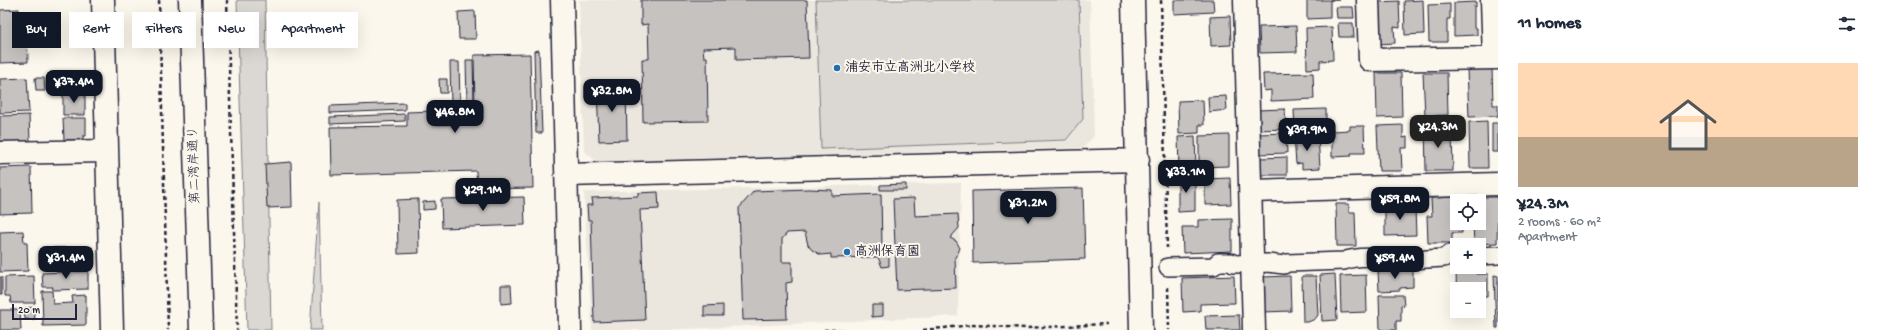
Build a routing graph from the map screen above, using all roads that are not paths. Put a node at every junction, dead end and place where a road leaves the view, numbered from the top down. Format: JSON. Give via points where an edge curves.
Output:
{"nodes":[{"id":1,"x":103,"y":0,"type":"edge"},
{"id":2,"x":190,"y":0,"type":"edge"},
{"id":3,"x":562,"y":0,"type":"edge"},
{"id":4,"x":1133,"y":0,"type":"edge"},
{"id":5,"x":1245,"y":0,"type":"edge"},
{"id":6,"x":1368,"y":0,"type":"edge"},
{"id":7,"x":1492,"y":0,"type":"edge"},
{"id":8,"x":1496,"y":58,"type":"edge"},
{"id":9,"x":106,"y":151,"type":"junction"},
{"id":10,"x":0,"y":153,"type":"edge"},
{"id":11,"x":1138,"y":160,"type":"junction"},
{"id":12,"x":566,"y":175,"type":"junction"},
{"id":13,"x":1498,"y":184,"type":"edge"},
{"id":14,"x":1251,"y":191,"type":"junction"},
{"id":15,"x":1450,"y":254,"type":"edge"},
{"id":16,"x":1498,"y":255,"type":"edge"},
{"id":17,"x":1486,"y":256,"type":"edge"},
{"id":18,"x":1252,"y":264,"type":"junction"},
{"id":19,"x":1168,"y":268,"type":"road end"},
{"id":20,"x":112,"y":330,"type":"edge"},
{"id":21,"x":200,"y":330,"type":"edge"},
{"id":22,"x":570,"y":330,"type":"edge"},
{"id":23,"x":1141,"y":330,"type":"edge"},
{"id":24,"x":1254,"y":330,"type":"edge"}],
"edges":[{"from":1,"to":9,"type":"street"},
{"from":2,"to":21,"type":"street","name":"第二湾岸通り"},
{"from":3,"to":12,"type":"street"},
{"from":4,"to":11,"type":"street"},
{"from":5,"to":14,"type":"street"},
{"from":6,"to":8,"type":"street","via":[[1370,60]]},
{"from":7,"to":8,"type":"street"},
{"from":9,"to":10,"type":"street"},
{"from":9,"to":20,"type":"street"},
{"from":11,"to":12,"type":"street"},
{"from":11,"to":23,"type":"street"},
{"from":12,"to":22,"type":"street"},
{"from":13,"to":14,"type":"street"},
{"from":14,"to":18,"type":"street"},
{"from":15,"to":18,"type":"street","via":[[1444,258],[1394,261],[1387,258],[1350,258],[1344,261],[1284,265]]},
{"from":16,"to":17,"type":"street"},
{"from":18,"to":19,"type":"street","via":[[1218,262],[1214,266]]},
{"from":18,"to":24,"type":"street"}]}
